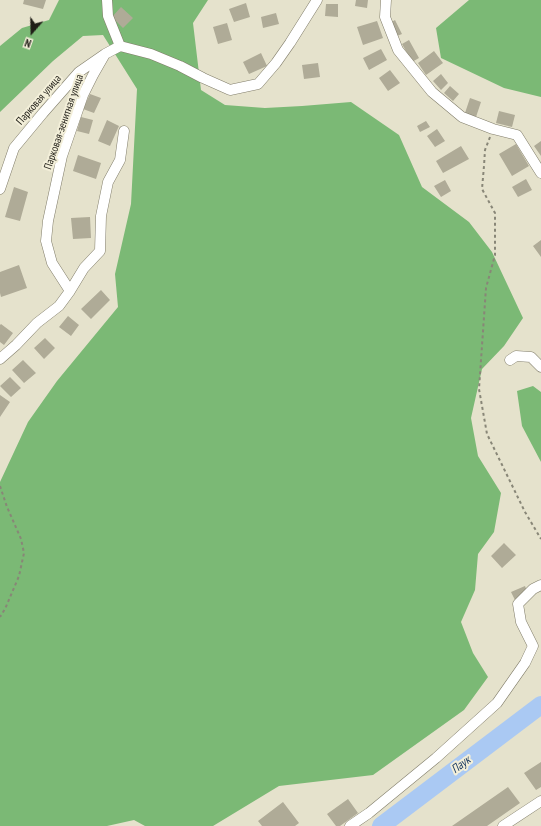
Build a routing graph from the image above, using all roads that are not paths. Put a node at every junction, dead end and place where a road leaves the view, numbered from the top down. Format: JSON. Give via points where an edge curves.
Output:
{"nodes":[{"id":1,"x":107,"y":0,"type":"edge"},
{"id":2,"x":317,"y":0,"type":"edge"},
{"id":3,"x":386,"y":0,"type":"edge"},
{"id":4,"x":120,"y":46,"type":"junction"},
{"id":5,"x":105,"y":54,"type":"junction"},
{"id":6,"x":124,"y":131,"type":"dead end"},
{"id":7,"x":541,"y":173,"type":"edge"},
{"id":8,"x":0,"y":189,"type":"edge"},
{"id":9,"x":70,"y":291,"type":"junction"},
{"id":10,"x":0,"y":359,"type":"edge"},
{"id":11,"x":510,"y":360,"type":"dead end"},
{"id":12,"x":541,"y":367,"type":"edge"},
{"id":13,"x":541,"y":585,"type":"edge"},
{"id":14,"x":541,"y":801,"type":"edge"},
{"id":15,"x":350,"y":826,"type":"edge"},
{"id":16,"x":504,"y":826,"type":"edge"}],
"edges":[{"from":1,"to":4,"type":"street","via":[[108,16]]},
{"from":2,"to":4,"type":"street","via":[[280,58],[258,84],[230,90],[151,54]]},
{"from":3,"to":7,"type":"street","via":[[385,17],[398,50],[432,92],[462,117],[517,135]]},
{"from":4,"to":5,"type":"street","name":"Парковая улица"},
{"from":5,"to":8,"type":"street","name":"Парковая улица","via":[[79,72],[14,148]]},
{"from":5,"to":9,"type":"street","name":"Парковая-зенитная улица","via":[[83,95],[62,156],[48,221],[46,242],[52,263]]},
{"from":6,"to":9,"type":"street","via":[[120,160],[108,182],[101,216],[100,251],[84,268]]},
{"from":9,"to":10,"type":"street","via":[[59,306],[37,323]]},
{"from":11,"to":12,"type":"street","via":[[516,356],[531,357]]},
{"from":13,"to":15,"type":"street","via":[[533,589],[518,604],[520,622],[533,646],[525,663],[497,703],[436,758]]},
{"from":14,"to":16,"type":"street"}]}
